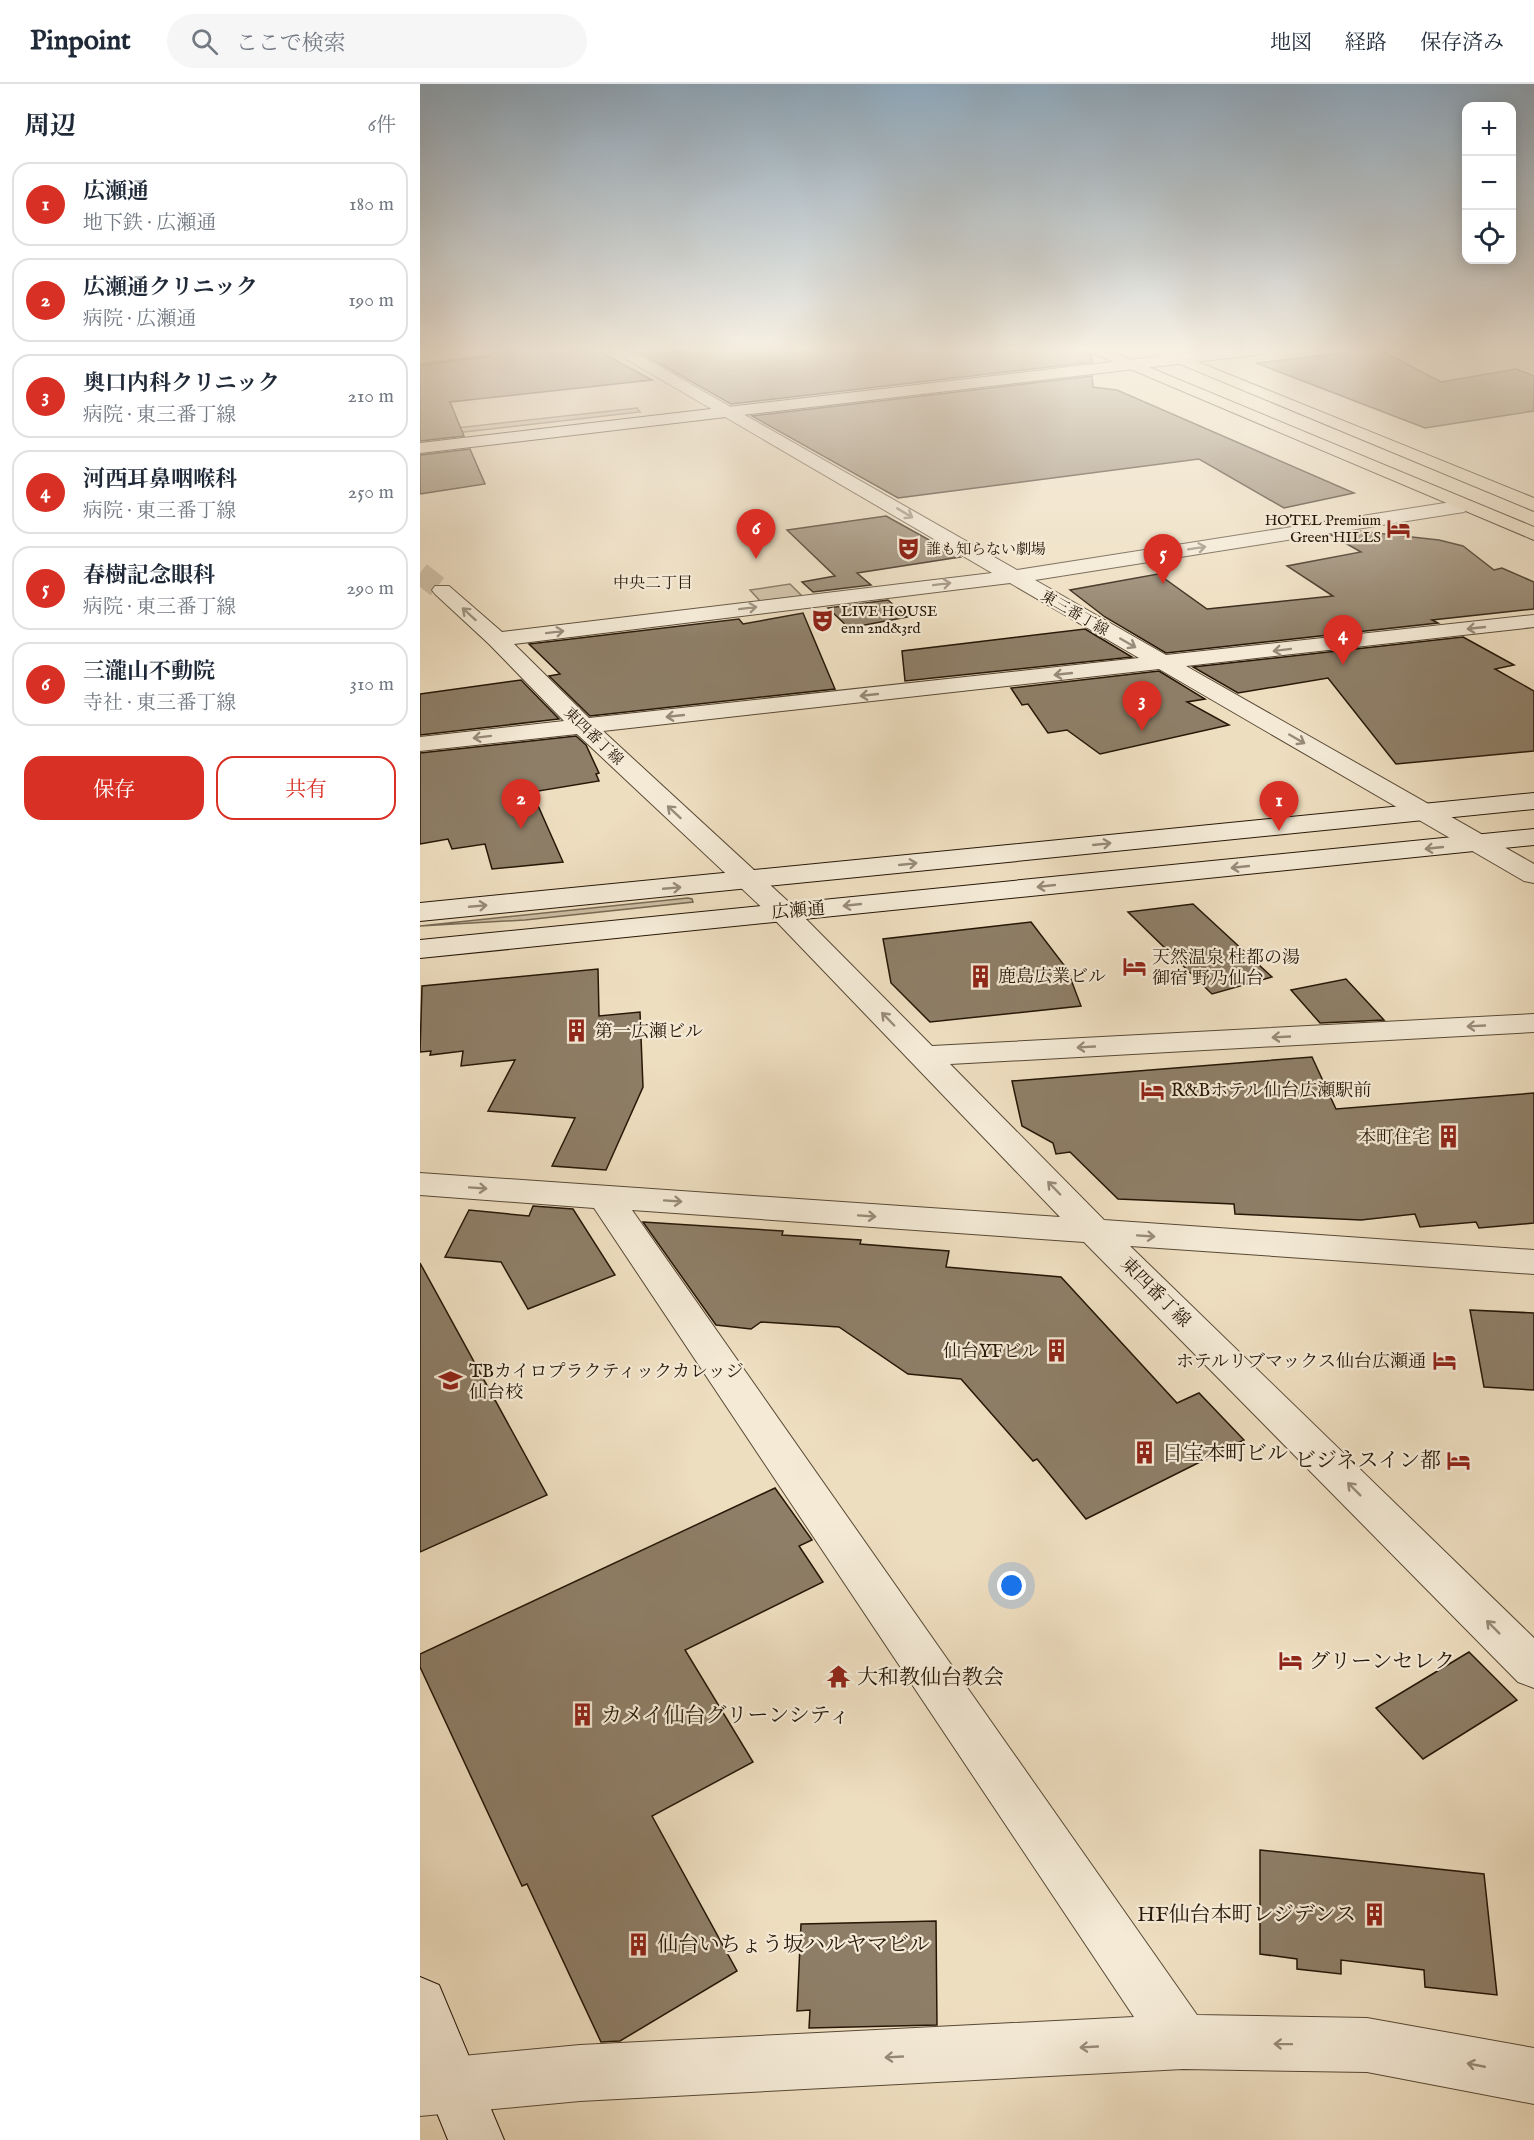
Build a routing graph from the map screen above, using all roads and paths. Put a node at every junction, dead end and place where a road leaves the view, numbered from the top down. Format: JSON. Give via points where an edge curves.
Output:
{"nodes":[{"id":1,"x":441,"y":445,"type":"edge"},
{"id":2,"x":796,"y":445,"type":"edge"},
{"id":3,"x":1328,"y":445,"type":"edge"},
{"id":4,"x":1389,"y":445,"type":"edge"},
{"id":5,"x":420,"y":448,"type":"edge"},
{"id":6,"x":1531,"y":502,"type":"edge"},
{"id":7,"x":1464,"y":506,"type":"junction"},
{"id":8,"x":1534,"y":534,"type":"edge"},
{"id":9,"x":1010,"y":576,"type":"junction"},
{"id":10,"x":442,"y":590,"type":"tunnel mouth"},
{"id":11,"x":1534,"y":621,"type":"edge"},
{"id":12,"x":496,"y":639,"type":"junction"},
{"id":13,"x":1163,"y":663,"type":"junction"},
{"id":14,"x":582,"y":726,"type":"junction"},
{"id":15,"x":420,"y":744,"type":"edge"},
{"id":16,"x":1534,"y":801,"type":"edge"},
{"id":17,"x":1424,"y":812,"type":"junction"},
{"id":18,"x":1534,"y":837,"type":"edge"},
{"id":19,"x":1479,"y":843,"type":"junction"},
{"id":20,"x":1534,"y":875,"type":"edge"},
{"id":21,"x":748,"y":880,"type":"junction"},
{"id":22,"x":782,"y":911,"type":"junction"},
{"id":23,"x":420,"y":912,"type":"edge"},
{"id":24,"x":420,"y":949,"type":"edge"},
{"id":25,"x":1534,"y":1023,"type":"edge"},
{"id":26,"x":924,"y":1056,"type":"junction"},
{"id":27,"x":420,"y":1184,"type":"edge"},
{"id":28,"x":604,"y":1196,"type":"junction"},
{"id":29,"x":1096,"y":1233,"type":"junction"},
{"id":30,"x":1534,"y":1262,"type":"edge"},
{"id":31,"x":1534,"y":1668,"type":"edge"},
{"id":32,"x":420,"y":2004,"type":"edge"},
{"id":33,"x":1183,"y":2042,"type":"junction"},
{"id":34,"x":1534,"y":2076,"type":"edge"},
{"id":35,"x":437,"y":2086,"type":"edge"},
{"id":36,"x":476,"y":2140,"type":"edge"}],
"edges":[{"from":1,"to":5,"type":"street"},
{"from":2,"to":9,"type":"street","name":"東三番丁線","one_way":true},
{"from":3,"to":7,"type":"highway"},
{"from":4,"to":6,"type":"highway"},
{"from":7,"to":8,"type":"highway"},
{"from":9,"to":7,"type":"street","one_way":true},
{"from":12,"to":9,"type":"street","one_way":true},
{"from":9,"to":13,"type":"street","name":"東三番丁線","one_way":true},
{"from":12,"to":10,"type":"street","name":"東四番丁線","one_way":true},
{"from":11,"to":13,"type":"street","one_way":true},
{"from":12,"to":14,"type":"street","name":"東四番丁線"},
{"from":13,"to":14,"type":"street","one_way":true},
{"from":13,"to":17,"type":"street","name":"東三番丁線","one_way":true},
{"from":14,"to":15,"type":"street","one_way":true},
{"from":21,"to":14,"type":"street","name":"東四番丁線","one_way":true},
{"from":16,"to":17,"type":"street","name":"広瀬通"},
{"from":17,"to":19,"type":"street","name":"東三番丁線"},
{"from":21,"to":17,"type":"street","name":"広瀬通","one_way":true},
{"from":18,"to":19,"type":"street","name":"広瀬通"},
{"from":19,"to":20,"type":"street","name":"東三番丁線"},
{"from":19,"to":22,"type":"street","name":"広瀬通","one_way":true},
{"from":21,"to":22,"type":"street","name":"東四番丁線"},
{"from":23,"to":21,"type":"street","name":"広瀬通","one_way":true},
{"from":22,"to":24,"type":"street","name":"広瀬通"},
{"from":26,"to":22,"type":"street","name":"東四番丁線","one_way":true},
{"from":25,"to":26,"type":"street","one_way":true},
{"from":29,"to":26,"type":"street","name":"東四番丁線","one_way":true},
{"from":27,"to":28,"type":"street","one_way":true},
{"from":28,"to":29,"type":"street","one_way":true},
{"from":28,"to":33,"type":"street"},
{"from":29,"to":30,"type":"street","one_way":true},
{"from":31,"to":29,"type":"street","name":"東四番丁線","one_way":true},
{"from":32,"to":35,"type":"street"},
{"from":34,"to":33,"type":"street","one_way":true,"via":[[1367,2045]]},
{"from":33,"to":35,"type":"street","one_way":true,"via":[[580,2073]]},
{"from":35,"to":36,"type":"street"}]}
